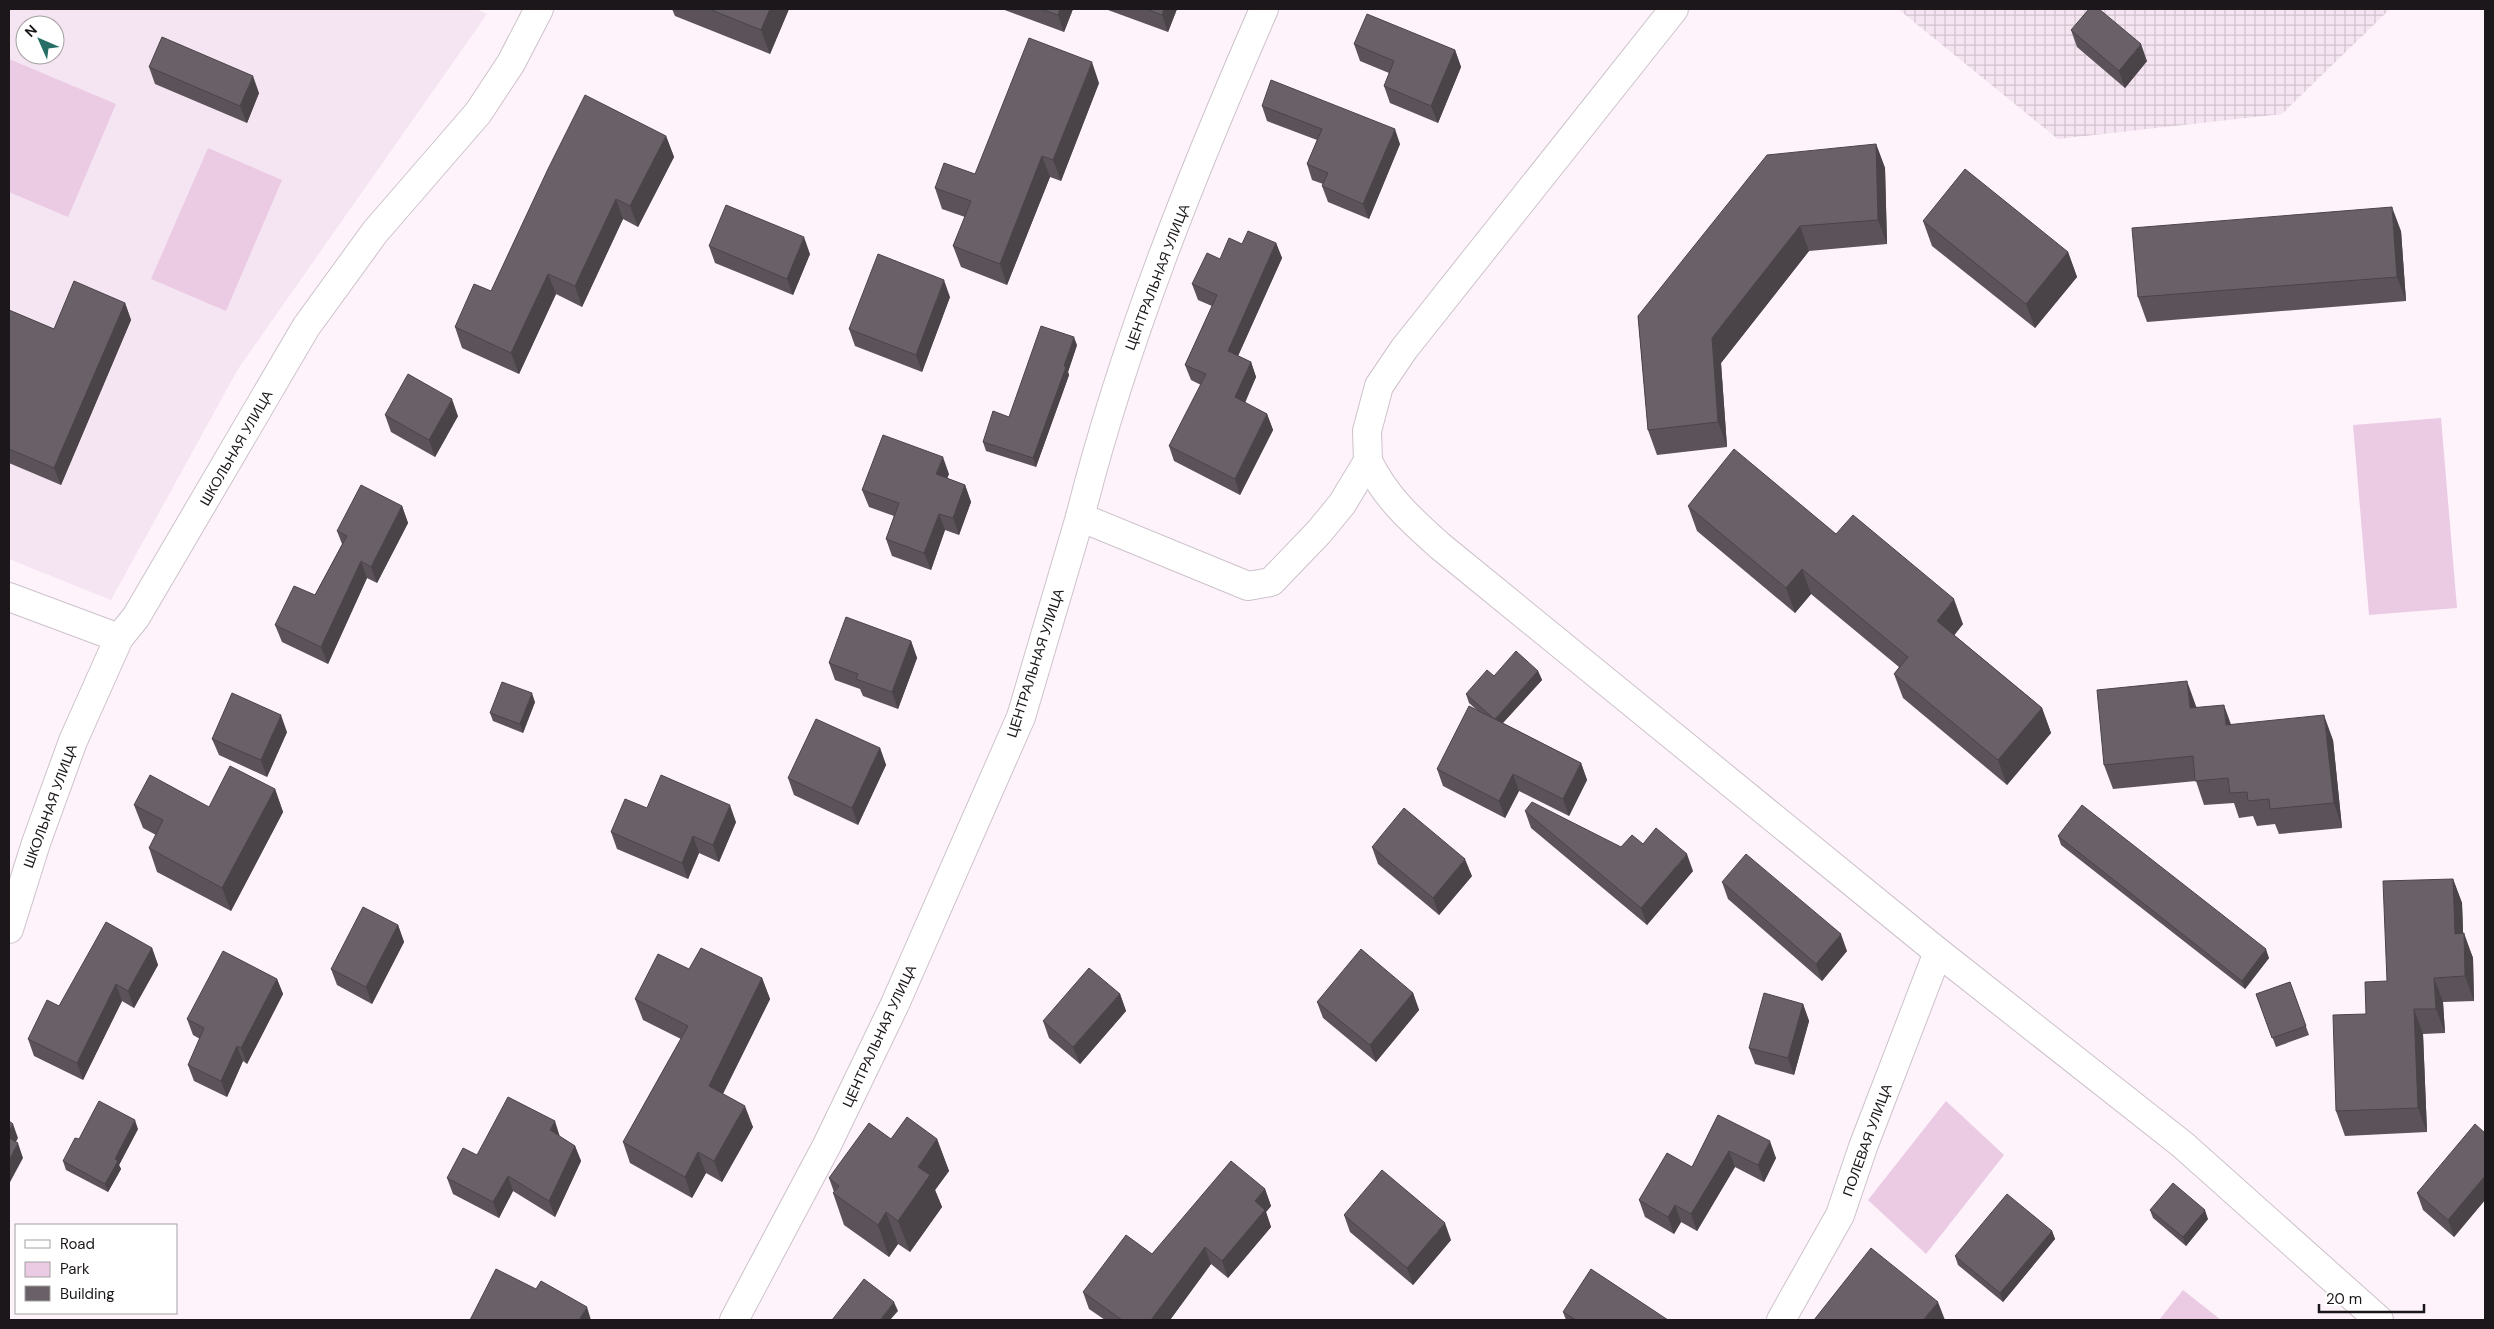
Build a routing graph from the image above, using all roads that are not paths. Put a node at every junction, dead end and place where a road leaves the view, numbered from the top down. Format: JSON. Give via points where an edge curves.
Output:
{"nodes":[{"id":1,"x":539,"y":9,"type":"edge"},
{"id":2,"x":1264,"y":9,"type":"edge"},
{"id":3,"x":1674,"y":9,"type":"edge"},
{"id":4,"x":1368,"y":461,"type":"junction"},
{"id":5,"x":1080,"y":517,"type":"junction"},
{"id":6,"x":9,"y":597,"type":"edge"},
{"id":7,"x":119,"y":638,"type":"junction"},
{"id":8,"x":9,"y":929,"type":"edge"},
{"id":9,"x":1938,"y":952,"type":"junction"},
{"id":10,"x":734,"y":1320,"type":"edge"},
{"id":11,"x":1781,"y":1320,"type":"edge"},
{"id":12,"x":2378,"y":1320,"type":"edge"}],
"edges":[{"from":1,"to":7,"type":"street","name":"ШКОЛЬНАЯ УЛИЦА","via":[[511,63],[478,113],[374,232],[306,327],[136,617]]},
{"from":2,"to":5,"type":"street","name":"ЦЕНТРАЛЬНАЯ УЛИЦА","via":[[1139,315],[1094,460]]},
{"from":3,"to":4,"type":"street","via":[[1399,357],[1380,386],[1367,431]]},
{"from":4,"to":5,"type":"street","via":[[1342,504],[1271,582],[1248,586]]},
{"from":4,"to":9,"type":"street","via":[[1378,481],[1402,512],[1440,546]]},
{"from":5,"to":10,"type":"street","name":"ЦЕНТРАЛЬНАЯ УЛИЦА","via":[[1013,735],[895,1004],[827,1145]]},
{"from":6,"to":7,"type":"street"},
{"from":7,"to":8,"type":"street","name":"ШКОЛЬНАЯ УЛИЦА","via":[[73,742]]},
{"from":9,"to":11,"type":"street","name":"ПОЛЕВАЯ УЛИЦА","via":[[1840,1215]]},
{"from":9,"to":12,"type":"street","via":[[2183,1145]]}]}
